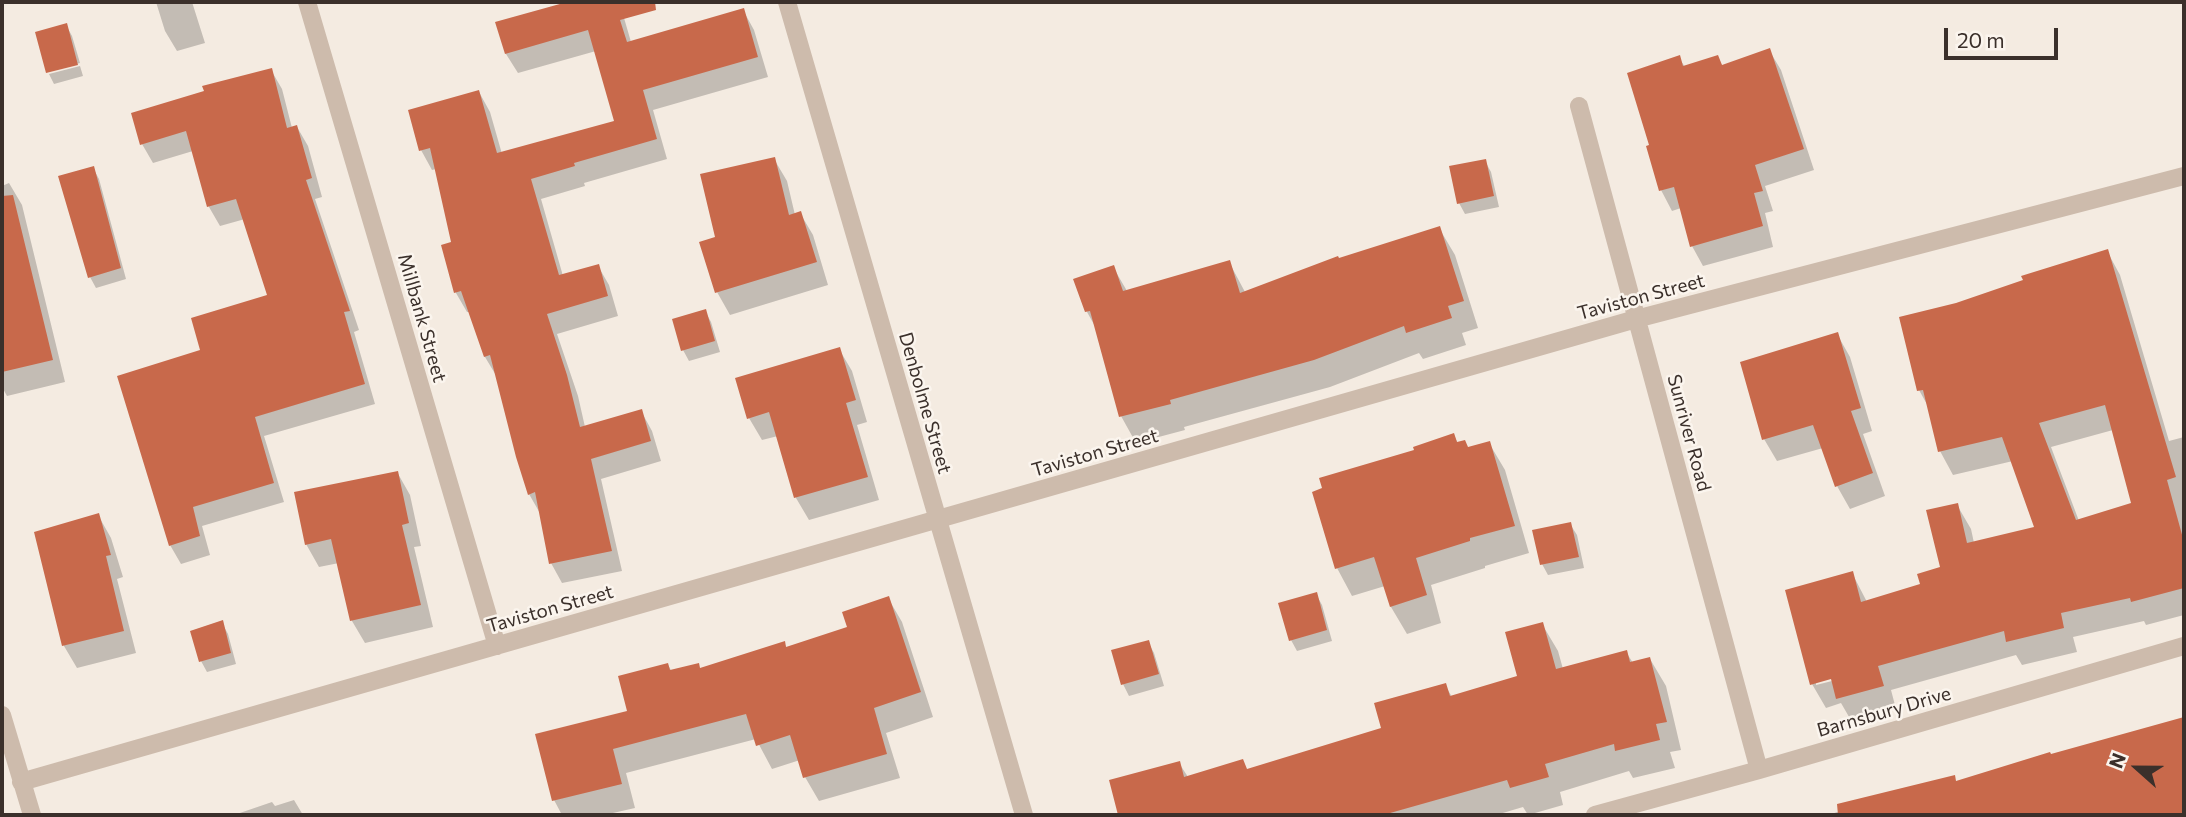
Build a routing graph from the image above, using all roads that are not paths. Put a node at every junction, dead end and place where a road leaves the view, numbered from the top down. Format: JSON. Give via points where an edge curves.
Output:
{"nodes":[{"id":1,"x":307,"y":2,"type":"edge"},
{"id":2,"x":787,"y":2,"type":"edge"},
{"id":3,"x":1579,"y":106,"type":"dead end"},
{"id":4,"x":2184,"y":176,"type":"edge"},
{"id":5,"x":1636,"y":319,"type":"junction"},
{"id":6,"x":937,"y":520,"type":"junction"},
{"id":7,"x":497,"y":646,"type":"junction"},
{"id":8,"x":2184,"y":646,"type":"edge"},
{"id":9,"x":2,"y":715,"type":"edge"},
{"id":10,"x":1759,"y":770,"type":"junction"},
{"id":11,"x":21,"y":782,"type":"junction"},
{"id":12,"x":32,"y":815,"type":"edge"},
{"id":13,"x":1024,"y":815,"type":"edge"},
{"id":14,"x":1595,"y":815,"type":"edge"}],
"edges":[{"from":1,"to":7,"type":"street","name":"Millbank Street"},
{"from":2,"to":6,"type":"street","name":"Denbolme Street"},
{"from":3,"to":5,"type":"street","name":"Sunriver Road"},
{"from":4,"to":5,"type":"street","name":"Taviston Street"},
{"from":5,"to":6,"type":"street","name":"Taviston Street"},
{"from":5,"to":10,"type":"street","name":"Sunriver Road"},
{"from":6,"to":7,"type":"street","name":"Taviston Street"},
{"from":6,"to":13,"type":"street","name":"Denbolme Street"},
{"from":7,"to":11,"type":"street","name":"Taviston Street"},
{"from":8,"to":10,"type":"street","name":"Barnsbury Drive"},
{"from":9,"to":11,"type":"street"},
{"from":10,"to":14,"type":"street","name":"Barnsbury Drive"},
{"from":11,"to":12,"type":"street"}]}
